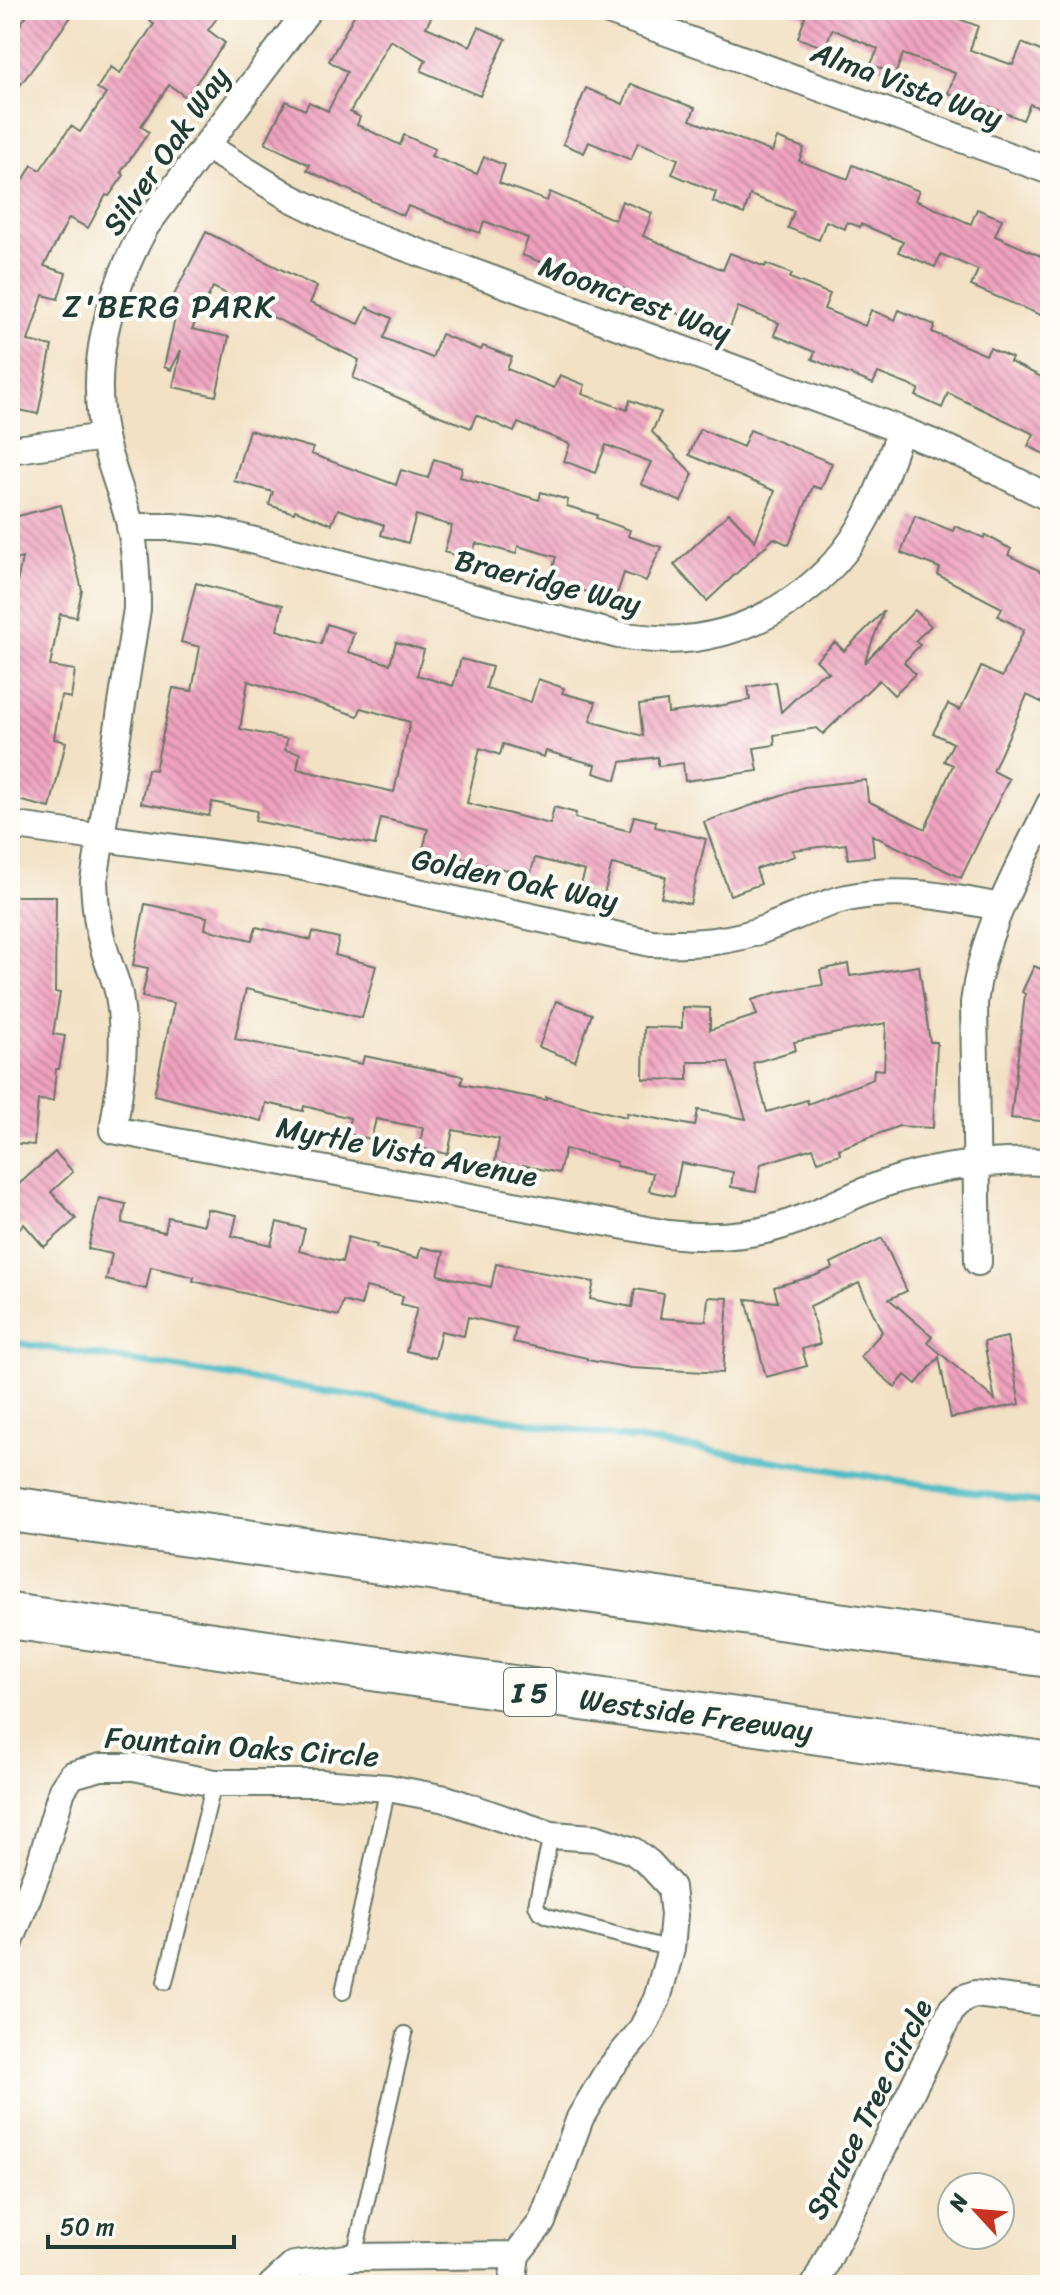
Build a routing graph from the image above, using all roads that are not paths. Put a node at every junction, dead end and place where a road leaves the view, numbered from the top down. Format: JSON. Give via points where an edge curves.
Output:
{"nodes":[{"id":1,"x":308,"y":10,"type":"edge"},
{"id":2,"x":606,"y":10,"type":"edge"},
{"id":3,"x":206,"y":146,"type":"junction"},
{"id":4,"x":1050,"y":171,"type":"edge"},
{"id":5,"x":901,"y":430,"type":"junction"},
{"id":6,"x":104,"y":437,"type":"junction"},
{"id":7,"x":10,"y":450,"type":"edge"},
{"id":8,"x":1050,"y":498,"type":"edge"},
{"id":9,"x":130,"y":527,"type":"junction"},
{"id":10,"x":1050,"y":804,"type":"edge"},
{"id":11,"x":10,"y":825,"type":"edge"},
{"id":12,"x":100,"y":837,"type":"junction"},
{"id":13,"x":1000,"y":907,"type":"junction"},
{"id":14,"x":1050,"y":1162,"type":"edge"},
{"id":15,"x":976,"y":1163,"type":"junction"},
{"id":16,"x":978,"y":1262,"type":"dead end"},
{"id":17,"x":10,"y":1509,"type":"edge"},
{"id":18,"x":10,"y":1616,"type":"edge"},
{"id":19,"x":1050,"y":1655,"type":"edge"},
{"id":20,"x":1050,"y":1765,"type":"edge"},
{"id":21,"x":214,"y":1783,"type":"junction"},
{"id":22,"x":388,"y":1788,"type":"junction"},
{"id":23,"x":551,"y":1835,"type":"junction"},
{"id":24,"x":14,"y":1926,"type":"edge"},
{"id":25,"x":671,"y":1949,"type":"junction"},
{"id":26,"x":165,"y":1982,"type":"dead end"},
{"id":27,"x":343,"y":1992,"type":"dead end"},
{"id":28,"x":1050,"y":2003,"type":"edge"},
{"id":29,"x":405,"y":2034,"type":"dead end"},
{"id":30,"x":516,"y":2255,"type":"junction"},
{"id":31,"x":354,"y":2257,"type":"junction"},
{"id":32,"x":272,"y":2285,"type":"edge"},
{"id":33,"x":512,"y":2285,"type":"edge"},
{"id":34,"x":815,"y":2285,"type":"edge"}],
"edges":[{"from":1,"to":3,"type":"street","name":"Silver Oak Way"},
{"from":2,"to":4,"type":"street","name":"Alma Vista Way"},
{"from":3,"to":5,"type":"street","name":"Mooncrest Way","via":[[350,227]]},
{"from":3,"to":6,"type":"street","name":"Silver Oak Way","via":[[145,227],[110,304],[101,349]]},
{"from":5,"to":8,"type":"street","name":"Mooncrest Way"},
{"from":5,"to":9,"type":"street","name":"Braeridge Way","via":[[867,517],[827,572],[762,618],[686,639],[618,635],[220,532]]},
{"from":6,"to":7,"type":"street"},
{"from":6,"to":9,"type":"street","name":"Silver Oak Way"},
{"from":9,"to":12,"type":"street","name":"Silver Oak Way","via":[[137,609]]},
{"from":10,"to":13,"type":"street"},
{"from":11,"to":12,"type":"street","name":"Golden Oak Way"},
{"from":12,"to":13,"type":"street","name":"Golden Oak Way","via":[[333,872],[651,943],[735,939],[834,902],[892,892]]},
{"from":12,"to":15,"type":"street","name":"Myrtle Vista Avenue","via":[[95,910],[124,1034],[113,1130],[700,1237],[771,1229],[887,1182]]},
{"from":13,"to":15,"type":"street","via":[[988,934],[974,1003]]},
{"from":14,"to":15,"type":"street","name":"Myrtle Vista Avenue"},
{"from":15,"to":16,"type":"street"},
{"from":17,"to":19,"type":"highway"},
{"from":18,"to":20,"type":"highway","name":"Westside Freeway","number":"I 5"},
{"from":21,"to":22,"type":"street","name":"Fountain Oaks Circle"},
{"from":21,"to":24,"type":"street","name":"Fountain Oaks Circle","via":[[134,1767],[101,1767],[72,1775]]},
{"from":21,"to":26,"type":"lane"},
{"from":22,"to":23,"type":"street","name":"Fountain Oaks Circle","via":[[446,1799]]},
{"from":22,"to":27,"type":"lane"},
{"from":23,"to":25,"type":"street","name":"Fountain Oaks Circle","via":[[595,1838],[633,1851],[649,1863],[671,1887]]},
{"from":23,"to":25,"type":"lane","via":[[539,1911]]},
{"from":25,"to":30,"type":"street","name":"Fountain Oaks Circle","via":[[657,1999],[641,2031],[608,2071],[580,2118],[542,2222]]},
{"from":28,"to":34,"type":"street","name":"Spruce Tree Circle","via":[[975,1994],[952,2009]]},
{"from":29,"to":31,"type":"lane"},
{"from":30,"to":31,"type":"street"},
{"from":30,"to":33,"type":"street"},
{"from":31,"to":32,"type":"street","via":[[294,2265]]}]}
